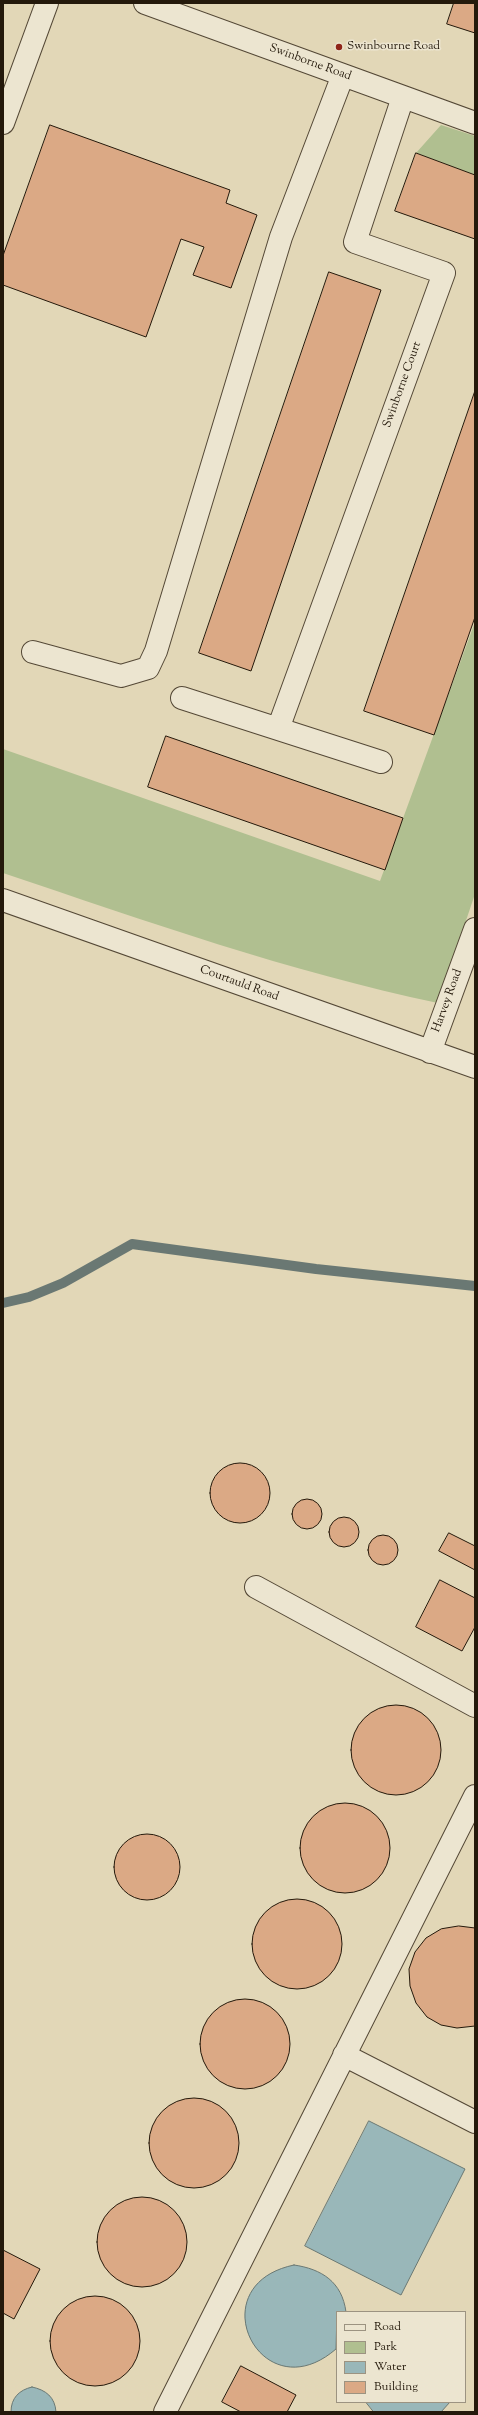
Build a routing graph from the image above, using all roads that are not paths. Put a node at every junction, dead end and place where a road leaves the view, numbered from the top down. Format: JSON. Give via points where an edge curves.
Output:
{"nodes":[{"id":1,"x":47,"y":3,"type":"edge"},
{"id":2,"x":145,"y":3,"type":"edge"},
{"id":3,"x":343,"y":75,"type":"junction"},
{"id":4,"x":403,"y":97,"type":"junction"},
{"id":5,"x":3,"y":123,"type":"edge"},
{"id":6,"x":475,"y":123,"type":"edge"},
{"id":7,"x":33,"y":652,"type":"dead end"},
{"id":8,"x":182,"y":698,"type":"dead end"},
{"id":9,"x":278,"y":729,"type":"junction"},
{"id":10,"x":381,"y":762,"type":"dead end"},
{"id":11,"x":3,"y":900,"type":"edge"},
{"id":12,"x":475,"y":929,"type":"edge"},
{"id":13,"x":430,"y":1052,"type":"junction"},
{"id":14,"x":475,"y":1067,"type":"edge"},
{"id":15,"x":256,"y":1587,"type":"dead end"},
{"id":16,"x":475,"y":1706,"type":"edge"},
{"id":17,"x":475,"y":1796,"type":"edge"},
{"id":18,"x":344,"y":2055,"type":"junction"},
{"id":19,"x":475,"y":2122,"type":"edge"},
{"id":20,"x":165,"y":2412,"type":"edge"}],
"edges":[{"from":1,"to":5,"type":"street"},
{"from":2,"to":3,"type":"street","name":"Swinborne Road"},
{"from":3,"to":4,"type":"street","name":"Swinborne Road"},
{"from":3,"to":7,"type":"street","via":[[281,237],[156,651],[148,668],[121,676]]},
{"from":4,"to":6,"type":"street","name":"Swinborne Road"},
{"from":4,"to":9,"type":"street","name":"Swinborne Court","via":[[355,242],[444,273]]},
{"from":8,"to":9,"type":"street"},
{"from":9,"to":10,"type":"street"},
{"from":11,"to":13,"type":"street","name":"Courtauld Road"},
{"from":12,"to":13,"type":"street","name":"Harvey Road"},
{"from":13,"to":14,"type":"street","name":"Courtauld Road"},
{"from":15,"to":16,"type":"street"},
{"from":17,"to":18,"type":"street"},
{"from":18,"to":19,"type":"street"},
{"from":18,"to":20,"type":"street"}]}
